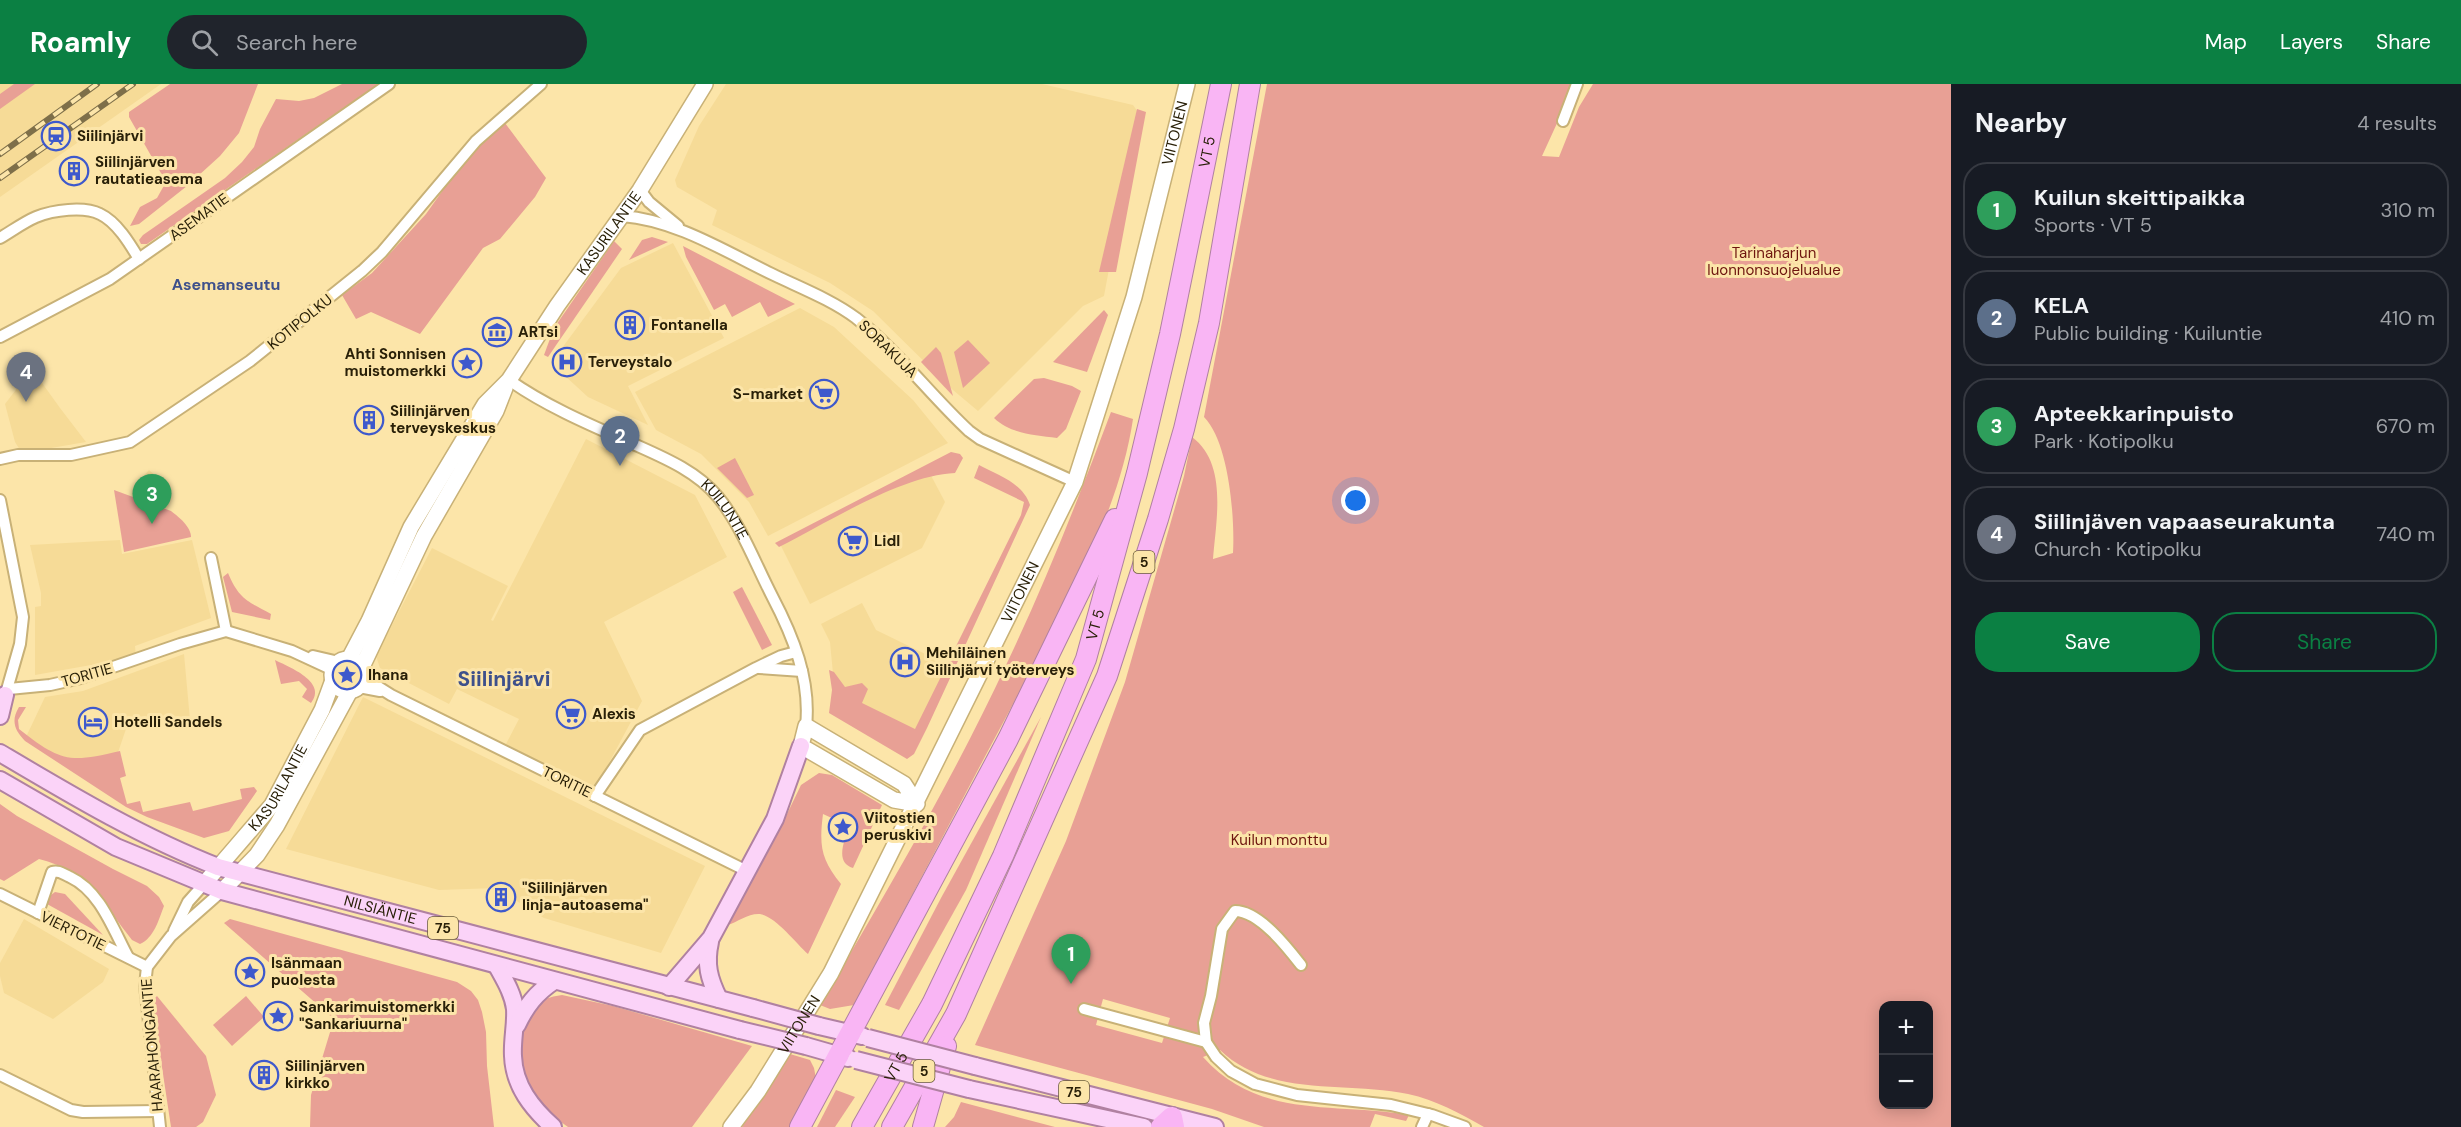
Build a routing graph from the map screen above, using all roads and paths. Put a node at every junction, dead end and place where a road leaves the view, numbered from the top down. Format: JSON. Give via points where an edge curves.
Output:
{"nodes":[{"id":1,"x":389,"y":84,"type":"edge"},
{"id":2,"x":541,"y":84,"type":"edge"},
{"id":3,"x":705,"y":84,"type":"edge"},
{"id":4,"x":1187,"y":84,"type":"edge"},
{"id":5,"x":1221,"y":84,"type":"edge"},
{"id":6,"x":1250,"y":84,"type":"edge"},
{"id":7,"x":1577,"y":84,"type":"edge"},
{"id":8,"x":1563,"y":122,"type":"dead end"},
{"id":9,"x":640,"y":190,"type":"junction"},
{"id":10,"x":622,"y":216,"type":"junction"},
{"id":11,"x":688,"y":234,"type":"junction"},
{"id":12,"x":0,"y":238,"type":"edge"},
{"id":13,"x":140,"y":259,"type":"junction"},
{"id":14,"x":0,"y":337,"type":"edge"},
{"id":15,"x":508,"y":380,"type":"junction"},
{"id":16,"x":0,"y":459,"type":"edge"},
{"id":17,"x":1137,"y":473,"type":"junction"},
{"id":18,"x":1075,"y":482,"type":"junction"},
{"id":19,"x":0,"y":500,"type":"edge"},
{"id":20,"x":211,"y":558,"type":"dead end"},
{"id":21,"x":226,"y":631,"type":"junction"},
{"id":22,"x":796,"y":652,"type":"junction"},
{"id":23,"x":338,"y":668,"type":"junction"},
{"id":24,"x":756,"y":668,"type":"junction"},
{"id":25,"x":802,"y":671,"type":"junction"},
{"id":26,"x":359,"y":680,"type":"junction"},
{"id":27,"x":5,"y":694,"type":"edge"},
{"id":28,"x":0,"y":716,"type":"edge"},
{"id":29,"x":806,"y":726,"type":"junction"},
{"id":30,"x":801,"y":746,"type":"junction"},
{"id":31,"x":0,"y":753,"type":"edge"},
{"id":32,"x":0,"y":780,"type":"edge"},
{"id":33,"x":595,"y":796,"type":"junction"},
{"id":34,"x":917,"y":804,"type":"junction"},
{"id":35,"x":272,"y":805,"type":"junction"},
{"id":36,"x":277,"y":825,"type":"junction"},
{"id":37,"x":218,"y":867,"type":"junction"},
{"id":38,"x":747,"y":871,"type":"junction"},
{"id":39,"x":241,"y":873,"type":"junction"},
{"id":40,"x":204,"y":884,"type":"junction"},
{"id":41,"x":222,"y":891,"type":"junction"},
{"id":42,"x":0,"y":894,"type":"edge"},
{"id":43,"x":38,"y":913,"type":"junction"},
{"id":44,"x":171,"y":936,"type":"junction"},
{"id":45,"x":711,"y":938,"type":"junction"},
{"id":46,"x":128,"y":957,"type":"junction"},
{"id":47,"x":1301,"y":965,"type":"dead end"},
{"id":48,"x":497,"y":966,"type":"junction"},
{"id":49,"x":147,"y":967,"type":"junction"},
{"id":50,"x":554,"y":981,"type":"junction"},
{"id":51,"x":669,"y":987,"type":"junction"},
{"id":52,"x":719,"y":999,"type":"junction"},
{"id":53,"x":1084,"y":1009,"type":"dead end"},
{"id":54,"x":956,"y":1014,"type":"junction"},
{"id":55,"x":515,"y":1029,"type":"junction"},
{"id":56,"x":859,"y":1036,"type":"junction"},
{"id":57,"x":1206,"y":1042,"type":"junction"},
{"id":58,"x":847,"y":1058,"type":"junction"},
{"id":59,"x":0,"y":1075,"type":"edge"},
{"id":60,"x":158,"y":1112,"type":"junction"},
{"id":61,"x":1428,"y":1114,"type":"junction"},
{"id":62,"x":1169,"y":1124,"type":"edge"},
{"id":63,"x":160,"y":1127,"type":"edge"},
{"id":64,"x":553,"y":1127,"type":"edge"},
{"id":65,"x":731,"y":1127,"type":"edge"},
{"id":66,"x":800,"y":1127,"type":"edge"},
{"id":67,"x":862,"y":1127,"type":"edge"},
{"id":68,"x":892,"y":1127,"type":"edge"},
{"id":69,"x":923,"y":1127,"type":"edge"},
{"id":70,"x":1144,"y":1127,"type":"edge"},
{"id":71,"x":1215,"y":1127,"type":"edge"},
{"id":72,"x":1422,"y":1127,"type":"edge"},
{"id":73,"x":1465,"y":1127,"type":"edge"}],
"edges":[{"from":1,"to":13,"type":"street","name":"ASEMATIE"},
{"from":2,"to":16,"type":"street","name":"KOTIPOLKU","via":[[476,141],[382,252],[249,362],[130,442],[71,455]]},
{"from":3,"to":9,"type":"street","name":"KASURILANTIE"},
{"from":4,"to":18,"type":"street","name":"VIITONEN","via":[[1134,297]]},
{"from":5,"to":17,"type":"highway","name":"VT 5","number":"5"},
{"from":6,"to":54,"type":"highway","name":"VT 5","number":"5","via":[[1209,323],[1158,519],[1107,676]]},
{"from":7,"to":8,"type":"street"},
{"from":9,"to":10,"type":"street","name":"KASURILANTIE"},
{"from":9,"to":11,"type":"street","name":"SORAKUJA","via":[[654,207]]},
{"from":10,"to":11,"type":"street","name":"SORAKUJA"},
{"from":10,"to":15,"type":"street","name":"KASURILANTIE"},
{"from":11,"to":18,"type":"street","name":"SORAKUJA","via":[[853,316],[980,440]]},
{"from":12,"to":13,"type":"street","via":[[37,217],[90,211],[113,225]]},
{"from":13,"to":14,"type":"street","name":"ASEMATIE"},
{"from":15,"to":22,"type":"street","name":"KUILUNTIE","via":[[530,395],[665,459],[697,478],[717,496],[733,518],[790,630]]},
{"from":15,"to":23,"type":"street","name":"KASURILANTIE","via":[[485,404],[411,527],[369,621]]},
{"from":15,"to":26,"type":"street","name":"KASURILANTIE","via":[[495,411],[424,536]]},
{"from":17,"to":56,"type":"highway"},
{"from":17,"to":67,"type":"highway","name":"VT 5","number":"5","via":[[1086,659],[1003,856],[932,1004]]},
{"from":18,"to":34,"type":"street","name":"VIITONEN"},
{"from":19,"to":27,"type":"street","via":[[23,617],[20,644]]},
{"from":20,"to":21,"type":"street"},
{"from":21,"to":23,"type":"street"},
{"from":21,"to":27,"type":"street","name":"TORITIE","via":[[81,678]]},
{"from":22,"to":24,"type":"street"},
{"from":22,"to":25,"type":"street","name":"KUILUNTIE"},
{"from":23,"to":26,"type":"street","via":[[359,663]]},
{"from":23,"to":26,"type":"street","via":[[340,688]]},
{"from":23,"to":35,"type":"street","name":"KASURILANTIE","via":[[322,710]]},
{"from":24,"to":25,"type":"street"},
{"from":24,"to":33,"type":"street","via":[[640,730]]},
{"from":25,"to":29,"type":"street","name":"KUILUNTIE"},
{"from":26,"to":33,"type":"street","name":"TORITIE"},
{"from":26,"to":36,"type":"street","name":"KASURILANTIE"},
{"from":27,"to":28,"type":"main road"},
{"from":29,"to":30,"type":"street","name":"KUILUNTIE"},
{"from":29,"to":34,"type":"street","via":[[904,784]]},
{"from":30,"to":34,"type":"street","via":[[894,800]]},
{"from":30,"to":38,"type":"main road","via":[[775,819]]},
{"from":31,"to":37,"type":"main road","name":"NILSIÄNTIE","number":"75","via":[[123,824]]},
{"from":32,"to":40,"type":"main road","number":"75","via":[[116,847]]},
{"from":33,"to":38,"type":"street","name":"TORITIE"},
{"from":34,"to":65,"type":"street","name":"VIITONEN","via":[[831,973],[758,1091]]},
{"from":35,"to":36,"type":"street"},
{"from":35,"to":37,"type":"street","name":"KASURILANTIE"},
{"from":36,"to":39,"type":"street","name":"KASURILANTIE"},
{"from":37,"to":39,"type":"main road","name":"NILSIÄNTIE","number":"75"},
{"from":37,"to":40,"type":"street","name":"KASURILANTIE"},
{"from":38,"to":45,"type":"main road"},
{"from":39,"to":41,"type":"street","name":"KASURILANTIE"},
{"from":39,"to":51,"type":"main road","name":"NILSIÄNTIE","number":"75"},
{"from":40,"to":41,"type":"main road","number":"75"},
{"from":40,"to":44,"type":"street","name":"HAARAHONGANTIE","via":[[188,902]]},
{"from":41,"to":44,"type":"street","name":"HAARAHONGANTIE"},
{"from":41,"to":48,"type":"main road","name":"NILSIÄNTIE","number":"75"},
{"from":42,"to":43,"type":"street","name":"VIERTOTIE"},
{"from":43,"to":46,"type":"street","name":"VIERTOTIE"},
{"from":43,"to":46,"type":"street","via":[[52,872],[76,880],[103,910]]},
{"from":44,"to":49,"type":"street","name":"HAARAHONGANTIE"},
{"from":45,"to":51,"type":"main road"},
{"from":45,"to":52,"type":"main road","via":[[706,958]]},
{"from":46,"to":49,"type":"street","name":"VIERTOTIE"},
{"from":47,"to":57,"type":"street","via":[[1260,920],[1235,911],[1222,929],[1204,1023]]},
{"from":48,"to":50,"type":"main road","name":"NILSIÄNTIE","number":"75"},
{"from":48,"to":55,"type":"main road","via":[[512,996]]},
{"from":49,"to":60,"type":"street","name":"HAARAHONGANTIE","via":[[145,985]]},
{"from":50,"to":55,"type":"main road","via":[[527,1005]]},
{"from":50,"to":58,"type":"main road","name":"NILSIÄNTIE","number":"75","bridge":true},
{"from":51,"to":52,"type":"main road","name":"NILSIÄNTIE","number":"75"},
{"from":52,"to":56,"type":"main road","name":"NILSIÄNTIE","number":"75","bridge":true},
{"from":53,"to":57,"type":"street"},
{"from":54,"to":68,"type":"highway","name":"VT 5","number":"5"},
{"from":54,"to":69,"type":"highway"},
{"from":55,"to":64,"type":"main road","via":[[513,1055],[517,1078],[531,1106]]},
{"from":56,"to":58,"type":"highway"},
{"from":56,"to":62,"type":"main road","number":"75","bridge":true},
{"from":57,"to":61,"type":"street","via":[[1231,1071],[1255,1084],[1297,1095],[1391,1105]]},
{"from":58,"to":66,"type":"highway"},
{"from":58,"to":70,"type":"main road","number":"75","bridge":true},
{"from":59,"to":60,"type":"street","via":[[71,1110]]},
{"from":60,"to":63,"type":"street","name":"HAARAHONGANTIE"},
{"from":61,"to":72,"type":"street"},
{"from":61,"to":73,"type":"street"},
{"from":62,"to":71,"type":"main road"}]}
